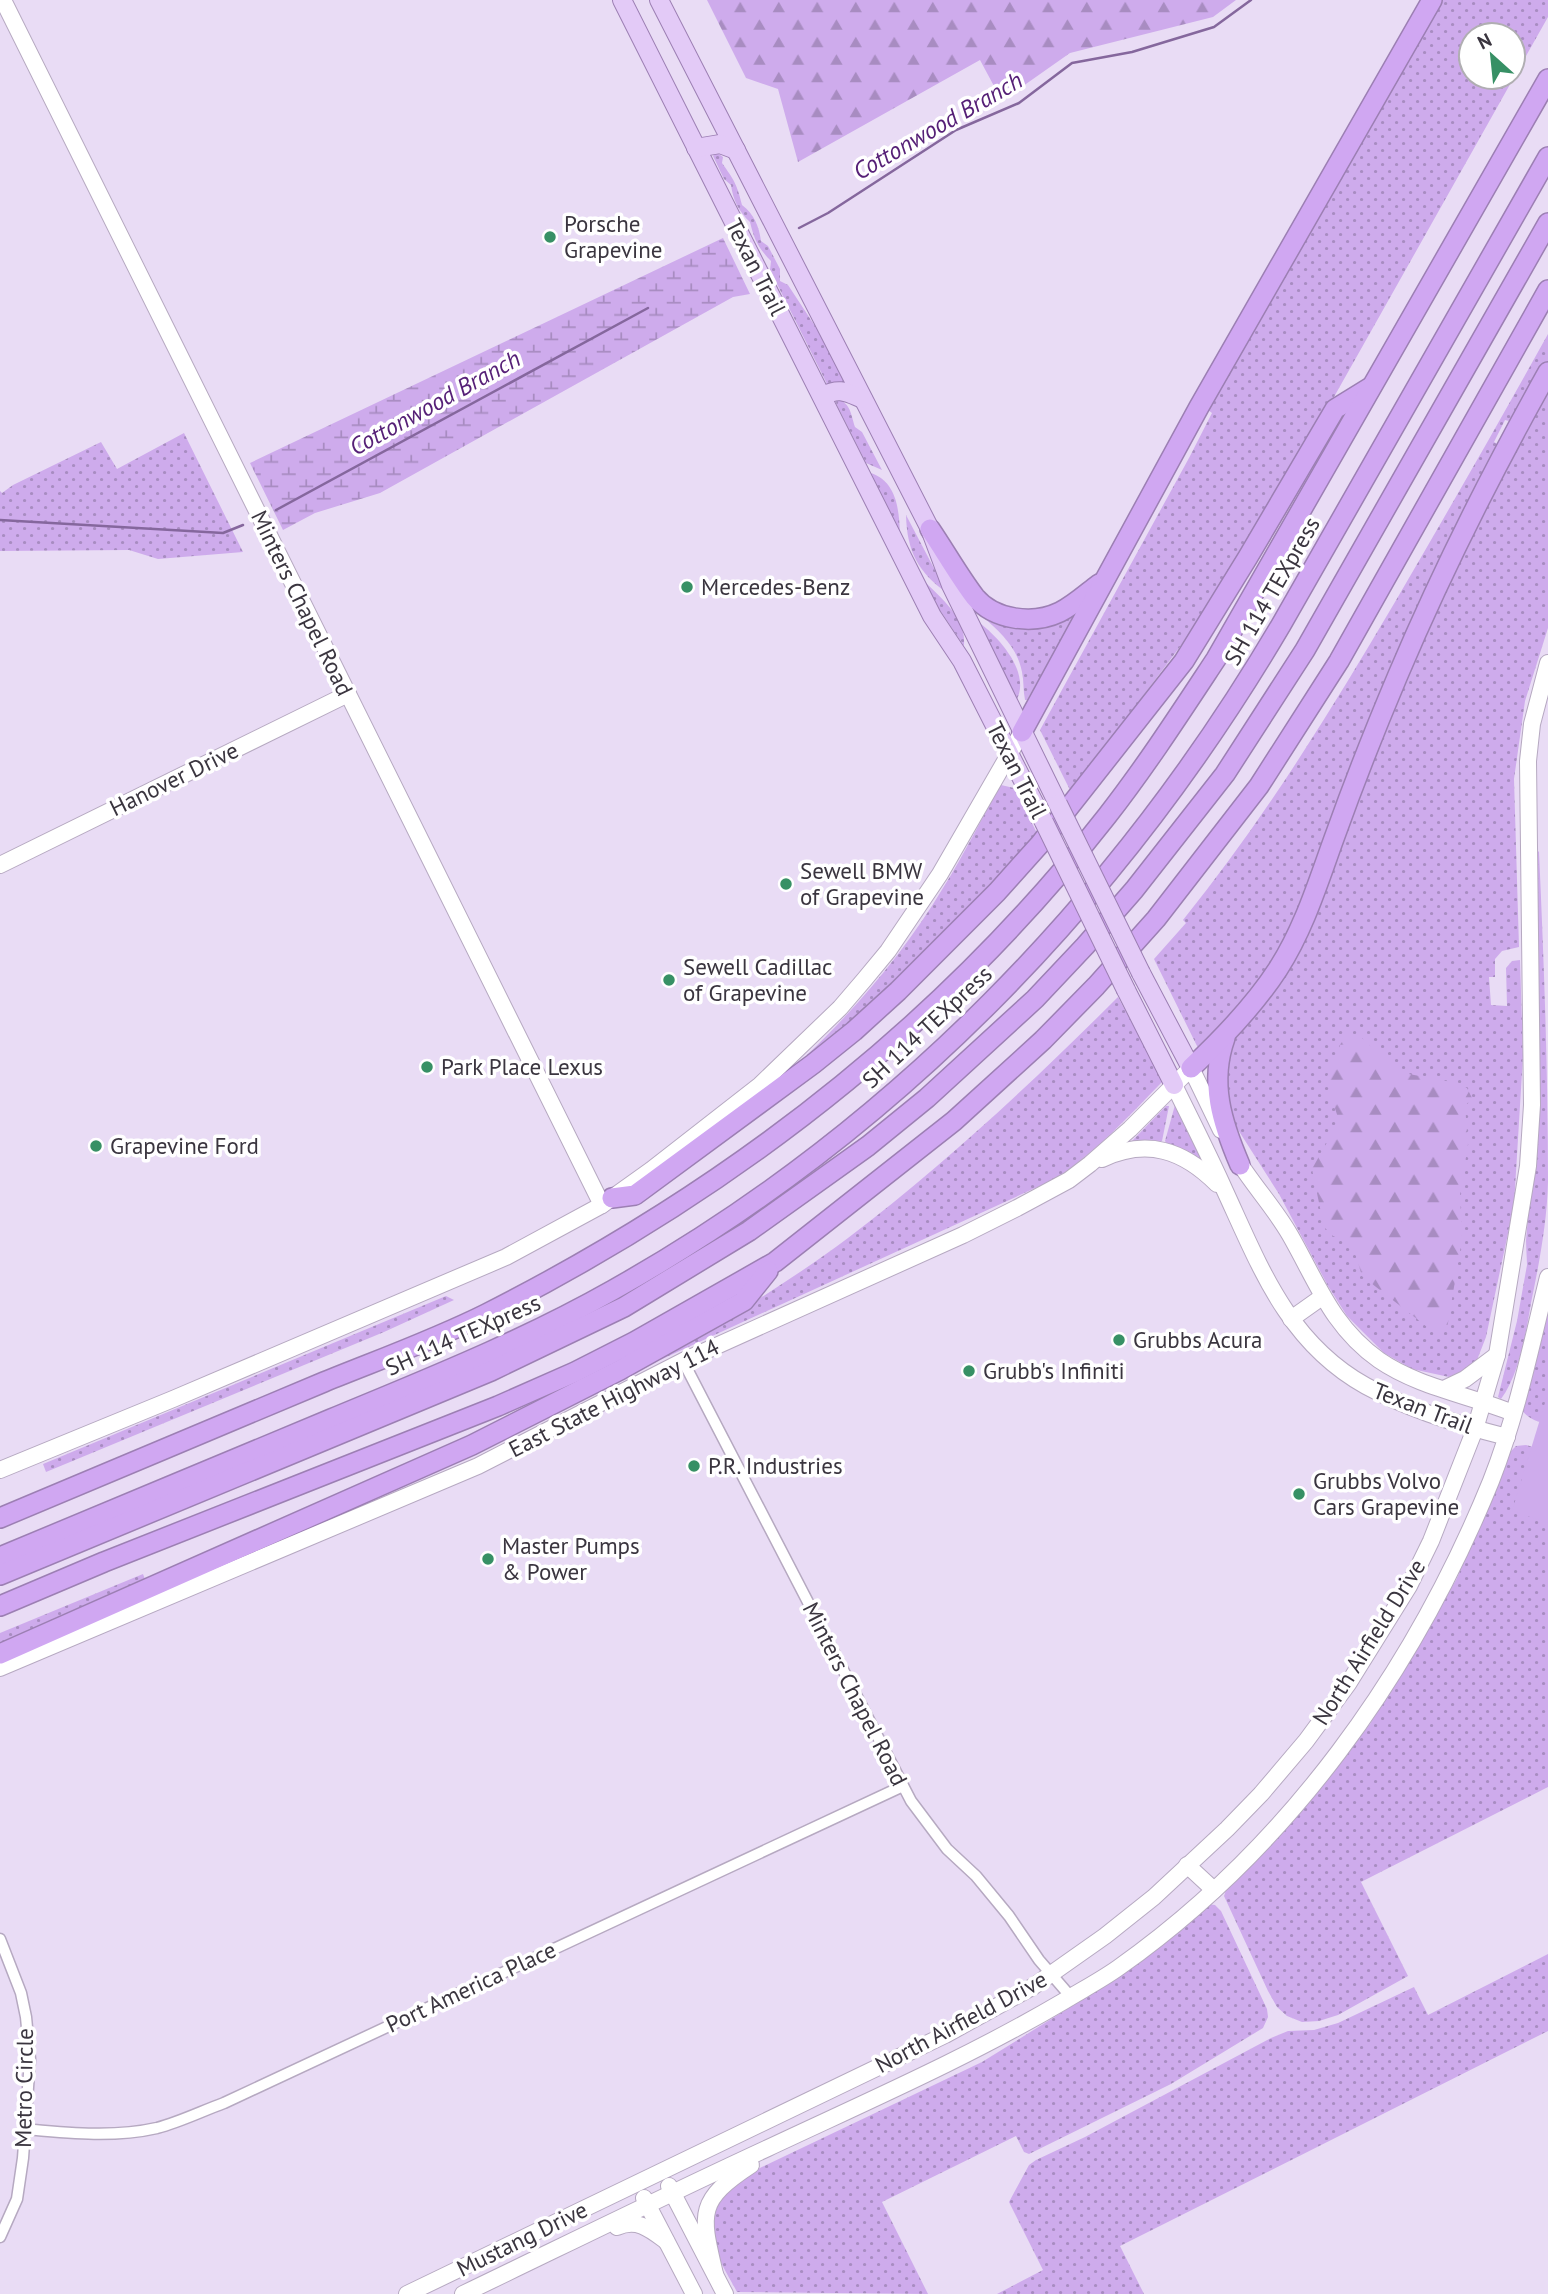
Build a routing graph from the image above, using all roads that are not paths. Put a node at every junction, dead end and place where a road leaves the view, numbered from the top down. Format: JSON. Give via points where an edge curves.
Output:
{"nodes":[{"id":1,"x":3,"y":0,"type":"edge"},
{"id":2,"x":622,"y":0,"type":"edge"},
{"id":3,"x":659,"y":0,"type":"edge"},
{"id":4,"x":1432,"y":0,"type":"edge"},
{"id":5,"x":1548,"y":79,"type":"edge"},
{"id":6,"x":696,"y":148,"type":"junction"},
{"id":7,"x":736,"y":150,"type":"junction"},
{"id":8,"x":1548,"y":157,"type":"edge"},
{"id":9,"x":1548,"y":223,"type":"edge"},
{"id":10,"x":1548,"y":290,"type":"edge"},
{"id":11,"x":1548,"y":372,"type":"edge"},
{"id":12,"x":1373,"y":385,"type":"junction"},
{"id":13,"x":822,"y":396,"type":"junction"},
{"id":14,"x":863,"y":399,"type":"junction"},
{"id":15,"x":930,"y":529,"type":"junction"},
{"id":16,"x":1106,"y":579,"type":"junction"},
{"id":17,"x":1548,"y":663,"type":"edge"},
{"id":18,"x":348,"y":694,"type":"junction"},
{"id":19,"x":1022,"y":732,"type":"junction"},
{"id":20,"x":1010,"y":755,"type":"junction"},
{"id":21,"x":0,"y":865,"type":"edge"},
{"id":22,"x":1227,"y":1034,"type":"junction"},
{"id":23,"x":1191,"y":1068,"type":"junction"},
{"id":24,"x":1174,"y":1085,"type":"junction"},
{"id":25,"x":1090,"y":1164,"type":"junction"},
{"id":26,"x":1240,"y":1165,"type":"junction"},
{"id":27,"x":1226,"y":1192,"type":"junction"},
{"id":28,"x":607,"y":1202,"type":"junction"},
{"id":29,"x":775,"y":1262,"type":"junction"},
{"id":30,"x":1548,"y":1277,"type":"edge"},
{"id":31,"x":1322,"y":1297,"type":"junction"},
{"id":32,"x":1291,"y":1319,"type":"junction"},
{"id":33,"x":1497,"y":1355,"type":"junction"},
{"id":34,"x":683,"y":1361,"type":"junction"},
{"id":35,"x":1444,"y":1389,"type":"junction"},
{"id":36,"x":1483,"y":1401,"type":"junction"},
{"id":37,"x":1513,"y":1413,"type":"junction"},
{"id":38,"x":1475,"y":1429,"type":"junction"},
{"id":39,"x":1507,"y":1437,"type":"junction"},
{"id":40,"x":0,"y":1470,"type":"edge"},
{"id":41,"x":0,"y":1518,"type":"edge"},
{"id":42,"x":0,"y":1557,"type":"edge"},
{"id":43,"x":0,"y":1575,"type":"edge"},
{"id":44,"x":0,"y":1606,"type":"edge"},
{"id":45,"x":0,"y":1654,"type":"edge"},
{"id":46,"x":0,"y":1668,"type":"edge"},
{"id":47,"x":903,"y":1786,"type":"junction"},
{"id":48,"x":1187,"y":1865,"type":"junction"},
{"id":49,"x":1214,"y":1889,"type":"junction"},
{"id":50,"x":0,"y":1939,"type":"edge"},
{"id":51,"x":1051,"y":1974,"type":"junction"},
{"id":52,"x":1071,"y":1997,"type":"junction"},
{"id":53,"x":25,"y":2129,"type":"junction"},
{"id":54,"x":809,"y":2129,"type":"junction"},
{"id":55,"x":662,"y":2172,"type":"junction"},
{"id":56,"x":636,"y":2184,"type":"junction"},
{"id":57,"x":673,"y":2193,"type":"junction"},
{"id":58,"x":648,"y":2205,"type":"junction"},
{"id":59,"x":0,"y":2237,"type":"edge"},
{"id":60,"x":666,"y":2241,"type":"junction"},
{"id":61,"x":520,"y":2266,"type":"junction"},
{"id":62,"x":715,"y":2274,"type":"junction"},
{"id":63,"x":407,"y":2294,"type":"edge"},
{"id":64,"x":463,"y":2294,"type":"edge"},
{"id":65,"x":694,"y":2294,"type":"edge"},
{"id":66,"x":725,"y":2294,"type":"edge"}],
"edges":[{"from":1,"to":18,"type":"main road","name":"Minters Chapel Road"},
{"from":2,"to":6,"type":"main road","name":"Texan Trail"},
{"from":3,"to":7,"type":"main road","name":"Texan Trail"},
{"from":4,"to":16,"type":"highway"},
{"from":5,"to":12,"type":"highway"},
{"from":6,"to":7,"type":"main road","via":[[720,144]]},
{"from":6,"to":13,"type":"main road","name":"Texan Trail"},
{"from":7,"to":14,"type":"main road","name":"Texan Trail"},
{"from":8,"to":42,"type":"highway","name":"SH 114 TEXpress","via":[[1281,625],[1202,750],[1065,925],[908,1080],[733,1216],[559,1319],[437,1375]]},
{"from":9,"to":43,"type":"highway","name":"SH 114 TEXpress","via":[[1305,650],[1225,774],[1085,946],[927,1098],[749,1231],[624,1307],[491,1371]]},
{"from":10,"to":29,"type":"highway","via":[[1339,661],[1259,786],[1203,861],[1131,948],[1044,1040],[954,1121]]},
{"from":11,"to":22,"type":"highway","via":[[1429,603],[1293,945]]},
{"from":12,"to":28,"type":"highway","via":[[1335,410],[1184,661],[1056,825],[988,902],[898,991],[813,1064],[635,1195]]},
{"from":12,"to":41,"type":"highway","via":[[1216,659],[1108,816],[997,942],[833,1094],[650,1224],[482,1316]]},
{"from":13,"to":14,"type":"main road","via":[[841,390]]},
{"from":13,"to":20,"type":"main road","name":"Texan Trail","via":[[932,616],[962,661]]},
{"from":14,"to":15,"type":"main road","name":"Texan Trail"},
{"from":15,"to":16,"type":"highway","via":[[976,597],[993,611],[1015,619],[1036,620],[1063,611]]},
{"from":15,"to":19,"type":"main road","name":"Texan Trail","via":[[951,585]]},
{"from":16,"to":19,"type":"highway"},
{"from":17,"to":33,"type":"main road","name":"North Airfield Drive","via":[[1528,761],[1532,1105],[1528,1166]]},
{"from":18,"to":21,"type":"main road","name":"Hanover Drive"},
{"from":18,"to":28,"type":"main road","name":"Minters Chapel Road"},
{"from":19,"to":20,"type":"main road"},
{"from":19,"to":23,"type":"main road","name":"Texan Trail","bridge":true},
{"from":20,"to":24,"type":"main road","name":"Texan Trail","bridge":true},
{"from":20,"to":28,"type":"main road","via":[[911,918],[840,1008],[760,1085]]},
{"from":22,"to":23,"type":"highway"},
{"from":22,"to":26,"type":"highway","via":[[1216,1082],[1222,1121]]},
{"from":23,"to":24,"type":"main road","name":"East State Highway 114"},
{"from":23,"to":26,"type":"main road","name":"Texan Trail"},
{"from":24,"to":25,"type":"main road","name":"East State Highway 114"},
{"from":24,"to":27,"type":"main road","name":"Texan Trail"},
{"from":25,"to":27,"type":"main road","via":[[1141,1147],[1164,1149],[1187,1160]]},
{"from":25,"to":34,"type":"main road","name":"East State Highway 114","via":[[974,1230]]},
{"from":26,"to":31,"type":"main road","name":"Texan Trail","via":[[1290,1234]]},
{"from":27,"to":32,"type":"main road","name":"Texan Trail","via":[[1254,1259]]},
{"from":28,"to":40,"type":"main road","via":[[506,1257]]},
{"from":29,"to":44,"type":"highway","via":[[575,1372]]},
{"from":29,"to":45,"type":"highway","via":[[744,1301],[529,1417]]},
{"from":30,"to":37,"type":"main road","name":"North Airfield Drive"},
{"from":31,"to":32,"type":"main road"},
{"from":31,"to":35,"type":"main road","name":"Texan Trail","via":[[1355,1342],[1380,1361]]},
{"from":32,"to":38,"type":"main road","name":"Texan Trail","via":[[1312,1344],[1365,1385]]},
{"from":33,"to":35,"type":"main road"},
{"from":33,"to":36,"type":"main road","name":"North Airfield Drive"},
{"from":34,"to":46,"type":"main road","name":"East State Highway 114","via":[[478,1466]]},
{"from":34,"to":47,"type":"street","name":"Minters Chapel Road"},
{"from":35,"to":36,"type":"main road","name":"Texan Trail"},
{"from":36,"to":37,"type":"main road","name":"Texan Trail"},
{"from":36,"to":38,"type":"main road","name":"North Airfield Drive"},
{"from":37,"to":39,"type":"main road","name":"North Airfield Drive"},
{"from":38,"to":39,"type":"main road","name":"Texan Trail"},
{"from":38,"to":48,"type":"main road","name":"North Airfield Drive","via":[[1432,1541],[1348,1684],[1261,1794]]},
{"from":39,"to":49,"type":"main road","name":"North Airfield Drive","via":[[1459,1554],[1380,1696],[1304,1794]]},
{"from":47,"to":51,"type":"street","name":"Minters Chapel Road","via":[[932,1831],[992,1895]]},
{"from":47,"to":53,"type":"street","name":"Port America Place","via":[[181,2120],[132,2132]]},
{"from":48,"to":49,"type":"main road"},
{"from":48,"to":51,"type":"main road","name":"North Airfield Drive","via":[[1154,1897]]},
{"from":49,"to":52,"type":"main road","name":"North Airfield Drive","via":[[1118,1968]]},
{"from":50,"to":53,"type":"street","name":"Metro Circle","via":[[26,2017],[30,2059]]},
{"from":51,"to":52,"type":"street","name":"Minters Chapel Road"},
{"from":51,"to":55,"type":"main road","name":"North Airfield Drive","via":[[946,2035]]},
{"from":52,"to":54,"type":"main road","name":"North Airfield Drive","via":[[1004,2035]]},
{"from":53,"to":59,"type":"street","name":"Metro Circle","via":[[17,2199]]},
{"from":54,"to":57,"type":"main road","name":"North Airfield Drive"},
{"from":54,"to":62,"type":"main road","via":[[728,2180],[708,2203],[706,2236]]},
{"from":55,"to":56,"type":"main road","name":"North Airfield Drive"},
{"from":55,"to":57,"type":"main road"},
{"from":56,"to":58,"type":"main road"},
{"from":56,"to":63,"type":"main road","name":"Mustang Drive"},
{"from":57,"to":58,"type":"main road","name":"North Airfield Drive"},
{"from":57,"to":62,"type":"main road"},
{"from":58,"to":60,"type":"main road"},
{"from":58,"to":61,"type":"main road","name":"Mustang Drive"},
{"from":60,"to":61,"type":"main road","via":[[637,2223],[624,2224]]},
{"from":60,"to":65,"type":"main road"},
{"from":61,"to":64,"type":"main road","name":"Mustang Drive"},
{"from":62,"to":66,"type":"main road"}]}
